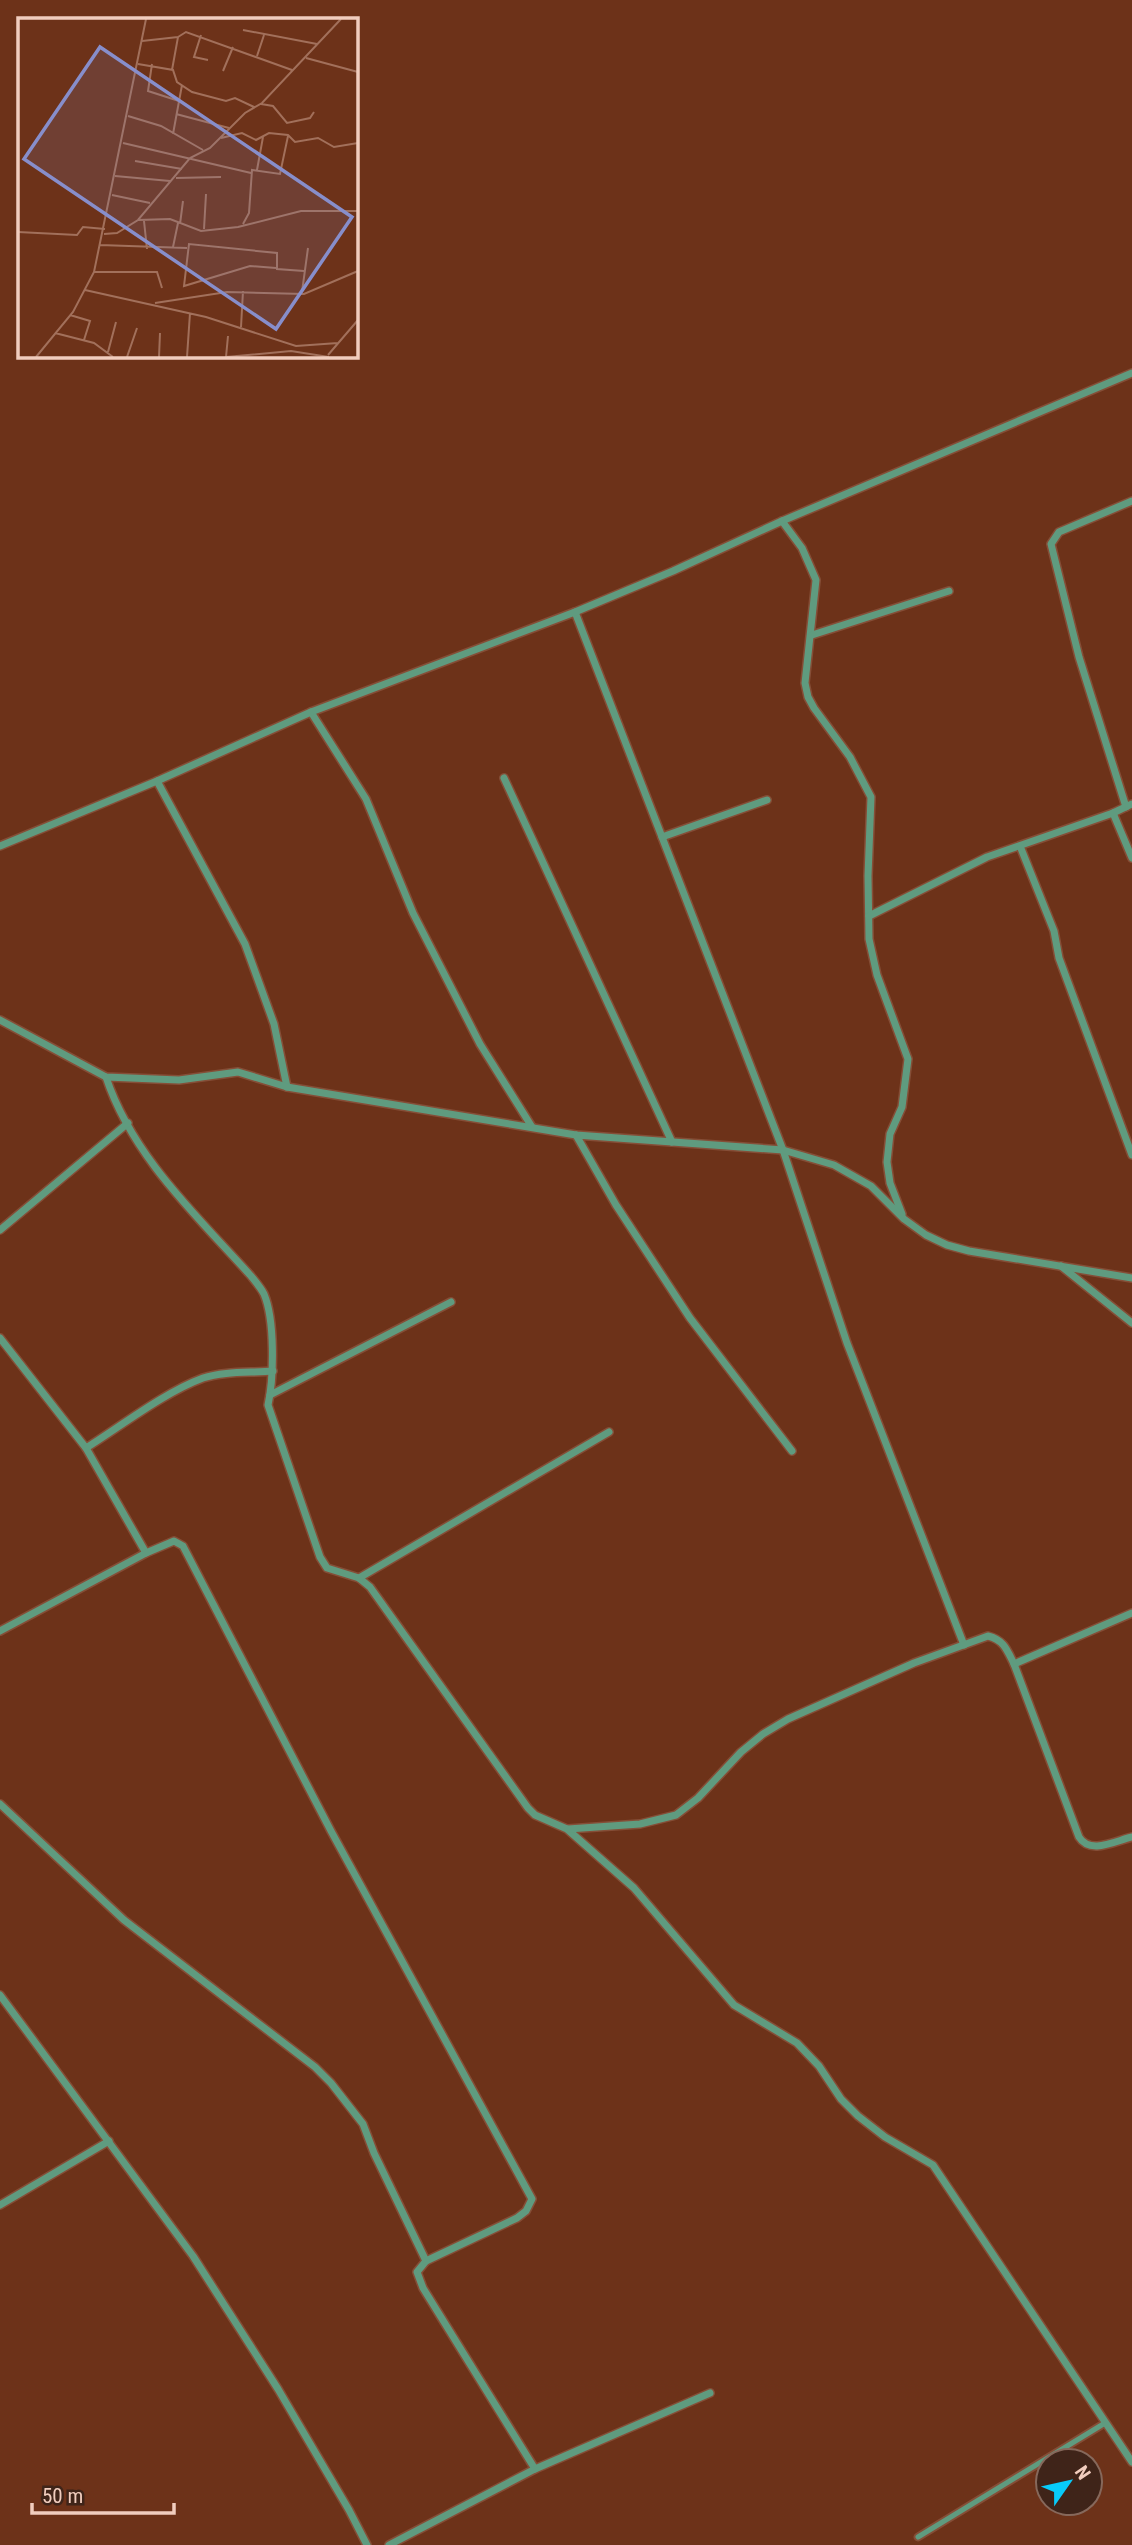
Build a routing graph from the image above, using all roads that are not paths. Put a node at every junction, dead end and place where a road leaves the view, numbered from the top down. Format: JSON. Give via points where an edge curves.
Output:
{"nodes":[{"id":1,"x":1132,"y":373,"type":"edge"},
{"id":2,"x":1132,"y":501,"type":"edge"},
{"id":3,"x":782,"y":521,"type":"junction"},
{"id":4,"x":949,"y":591,"type":"dead end"},
{"id":5,"x":575,"y":612,"type":"junction"},
{"id":6,"x":811,"y":635,"type":"junction"},
{"id":7,"x":311,"y":712,"type":"junction"},
{"id":8,"x":504,"y":778,"type":"dead end"},
{"id":9,"x":157,"y":781,"type":"junction"},
{"id":10,"x":767,"y":800,"type":"dead end"},
{"id":11,"x":1129,"y":806,"type":"edge"},
{"id":12,"x":1113,"y":813,"type":"junction"},
{"id":13,"x":662,"y":837,"type":"junction"},
{"id":14,"x":0,"y":846,"type":"edge"},
{"id":15,"x":1020,"y":846,"type":"junction"},
{"id":16,"x":1132,"y":858,"type":"edge"},
{"id":17,"x":869,"y":916,"type":"junction"},
{"id":18,"x":0,"y":1020,"type":"edge"},
{"id":19,"x":106,"y":1077,"type":"junction"},
{"id":20,"x":287,"y":1087,"type":"junction"},
{"id":21,"x":128,"y":1123,"type":"junction"},
{"id":22,"x":532,"y":1127,"type":"junction"},
{"id":23,"x":576,"y":1135,"type":"junction"},
{"id":24,"x":672,"y":1142,"type":"junction"},
{"id":25,"x":783,"y":1150,"type":"junction"},
{"id":26,"x":1132,"y":1155,"type":"edge"},
{"id":27,"x":904,"y":1219,"type":"junction"},
{"id":28,"x":0,"y":1230,"type":"edge"},
{"id":29,"x":1060,"y":1266,"type":"junction"},
{"id":30,"x":1132,"y":1278,"type":"edge"},
{"id":31,"x":451,"y":1302,"type":"dead end"},
{"id":32,"x":1132,"y":1322,"type":"edge"},
{"id":33,"x":0,"y":1338,"type":"edge"},
{"id":34,"x":272,"y":1371,"type":"junction"},
{"id":35,"x":270,"y":1395,"type":"junction"},
{"id":36,"x":609,"y":1432,"type":"dead end"},
{"id":37,"x":86,"y":1448,"type":"junction"},
{"id":38,"x":792,"y":1451,"type":"dead end"},
{"id":39,"x":146,"y":1553,"type":"junction"},
{"id":40,"x":359,"y":1578,"type":"junction"},
{"id":41,"x":1132,"y":1613,"type":"edge"},
{"id":42,"x":0,"y":1631,"type":"edge"},
{"id":43,"x":964,"y":1645,"type":"junction"},
{"id":44,"x":1014,"y":1664,"type":"junction"},
{"id":45,"x":0,"y":1804,"type":"edge"},
{"id":46,"x":567,"y":1829,"type":"junction"},
{"id":47,"x":1132,"y":1837,"type":"edge"},
{"id":48,"x":0,"y":1995,"type":"edge"},
{"id":49,"x":109,"y":2141,"type":"junction"},
{"id":50,"x":0,"y":2205,"type":"edge"},
{"id":51,"x":426,"y":2261,"type":"junction"},
{"id":52,"x":710,"y":2393,"type":"dead end"},
{"id":53,"x":1105,"y":2423,"type":"junction"},
{"id":54,"x":1132,"y":2462,"type":"edge"},
{"id":55,"x":535,"y":2469,"type":"junction"},
{"id":56,"x":918,"y":2537,"type":"dead end"},
{"id":57,"x":367,"y":2545,"type":"edge"},
{"id":58,"x":389,"y":2545,"type":"edge"}],
"edges":[{"from":1,"to":3,"type":"street"},
{"from":2,"to":11,"type":"street","via":[[1059,532],[1051,544],[1079,657]]},
{"from":3,"to":5,"type":"street"},
{"from":3,"to":6,"type":"street","via":[[802,548],[816,580]]},
{"from":4,"to":6,"type":"street"},
{"from":5,"to":7,"type":"street"},
{"from":5,"to":13,"type":"street"},
{"from":6,"to":17,"type":"street","via":[[805,683],[808,697],[850,757],[871,797]]},
{"from":7,"to":9,"type":"street"},
{"from":7,"to":22,"type":"street","via":[[366,799],[425,937],[480,1044]]},
{"from":8,"to":24,"type":"street"},
{"from":9,"to":14,"type":"street"},
{"from":9,"to":20,"type":"street","via":[[245,944],[274,1024]]},
{"from":10,"to":13,"type":"street"},
{"from":11,"to":12,"type":"street"},
{"from":12,"to":15,"type":"street"},
{"from":12,"to":16,"type":"street"},
{"from":13,"to":25,"type":"street"},
{"from":15,"to":17,"type":"street","via":[[987,857]]},
{"from":15,"to":26,"type":"street"},
{"from":17,"to":27,"type":"street","via":[[877,975],[908,1059],[887,1162]]},
{"from":18,"to":19,"type":"street"},
{"from":19,"to":20,"type":"street","via":[[180,1080],[238,1072]]},
{"from":19,"to":21,"type":"street"},
{"from":20,"to":22,"type":"street"},
{"from":21,"to":28,"type":"street"},
{"from":21,"to":34,"type":"street","via":[[156,1172],[264,1295]]},
{"from":22,"to":23,"type":"street"},
{"from":23,"to":24,"type":"street"},
{"from":23,"to":38,"type":"street","via":[[690,1318]]},
{"from":24,"to":25,"type":"street"},
{"from":25,"to":27,"type":"street","via":[[834,1165],[871,1186]]},
{"from":25,"to":43,"type":"street","via":[[847,1343]]},
{"from":27,"to":29,"type":"street","via":[[947,1245]]},
{"from":29,"to":30,"type":"street"},
{"from":29,"to":32,"type":"street"},
{"from":31,"to":35,"type":"street"},
{"from":33,"to":37,"type":"street"},
{"from":34,"to":35,"type":"street"},
{"from":34,"to":37,"type":"street","via":[[202,1378]]},
{"from":35,"to":40,"type":"street","via":[[268,1405],[320,1557],[327,1567]]},
{"from":36,"to":40,"type":"street"},
{"from":37,"to":39,"type":"street"},
{"from":39,"to":42,"type":"street"},
{"from":39,"to":51,"type":"street","via":[[174,1541],[183,1546],[331,1831],[532,2199],[517,2218]]},
{"from":40,"to":46,"type":"street","via":[[370,1587],[528,1808]]},
{"from":41,"to":44,"type":"street"},
{"from":43,"to":44,"type":"street","via":[[988,1636],[997,1639]]},
{"from":43,"to":46,"type":"street","via":[[788,1719],[741,1752],[676,1815],[640,1824]]},
{"from":44,"to":47,"type":"street","via":[[1079,1838],[1089,1847]]},
{"from":45,"to":51,"type":"street","via":[[124,1920],[331,2083],[363,2124]]},
{"from":46,"to":53,"type":"street","via":[[634,1888],[734,2006],[797,2043],[858,2116],[933,2165]]},
{"from":48,"to":49,"type":"street"},
{"from":49,"to":50,"type":"street"},
{"from":49,"to":57,"type":"street","via":[[193,2256],[278,2389]]},
{"from":51,"to":55,"type":"street","via":[[419,2266],[418,2280]]},
{"from":52,"to":55,"type":"street"},
{"from":53,"to":54,"type":"street"},
{"from":53,"to":56,"type":"lane"},
{"from":55,"to":58,"type":"street"}]}
